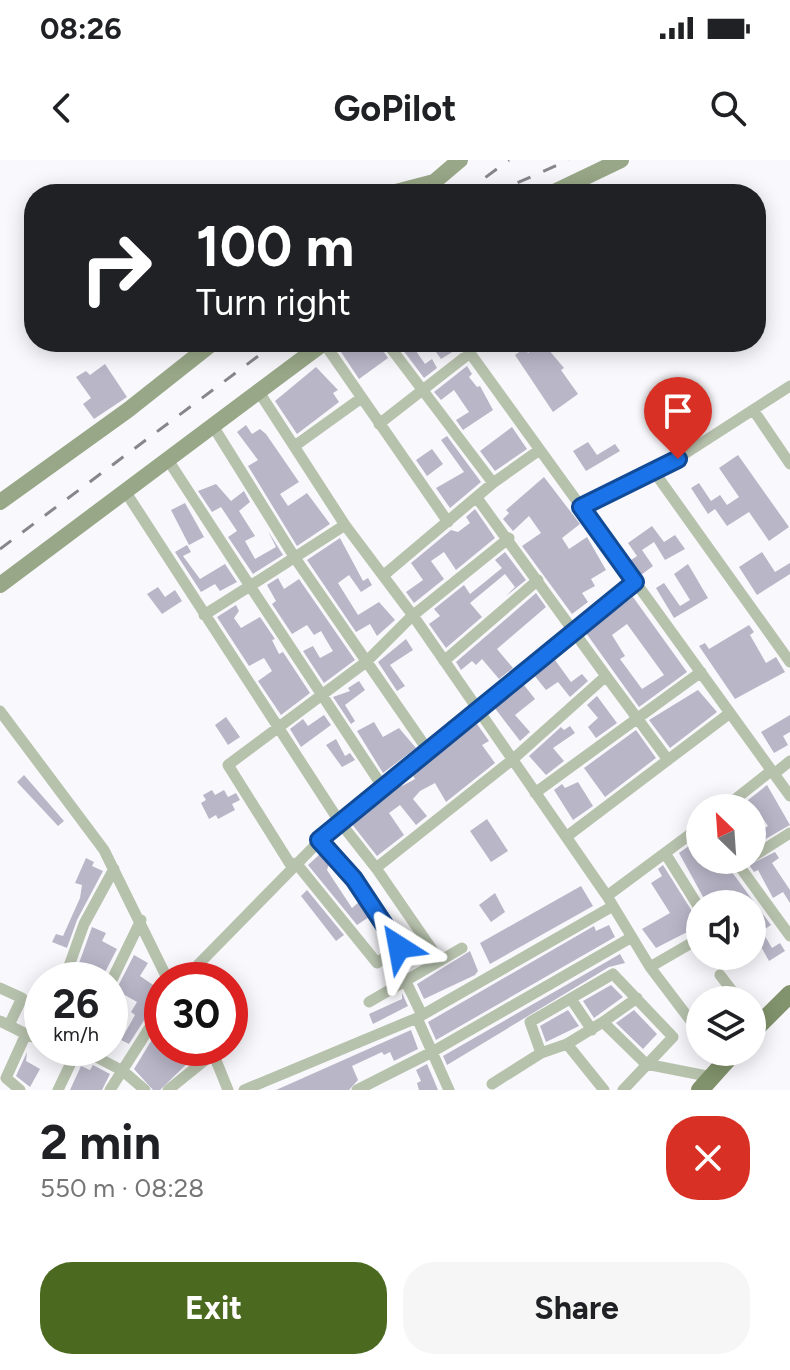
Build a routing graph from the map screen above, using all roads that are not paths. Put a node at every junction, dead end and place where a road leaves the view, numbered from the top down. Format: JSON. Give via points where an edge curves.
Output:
{"nodes":[{"id":1,"x":460,"y":160,"type":"edge"},
{"id":2,"x":621,"y":160,"type":"edge"},
{"id":3,"x":426,"y":184,"type":"edge"},
{"id":4,"x":571,"y":184,"type":"edge"},
{"id":5,"x":201,"y":352,"type":"edge"},
{"id":6,"x":312,"y":352,"type":"edge"},
{"id":7,"x":330,"y":352,"type":"edge"},
{"id":8,"x":394,"y":352,"type":"edge"},
{"id":9,"x":470,"y":353,"type":"joint"},
{"id":10,"x":790,"y":386,"type":"edge"},
{"id":11,"x":421,"y":389,"type":"junction"},
{"id":12,"x":259,"y":392,"type":"junction"},
{"id":13,"x":360,"y":399,"type":"junction"},
{"id":14,"x":754,"y":411,"type":"junction"},
{"id":15,"x":379,"y":424,"type":"junction"},
{"id":16,"x":213,"y":426,"type":"junction"},
{"id":17,"x":296,"y":445,"type":"junction"},
{"id":18,"x":538,"y":451,"type":"junction"},
{"id":19,"x":168,"y":460,"type":"junction"},
{"id":20,"x":790,"y":464,"type":"edge"},
{"id":21,"x":655,"y":473,"type":"junction"},
{"id":22,"x":493,"y":483,"type":"junction"},
{"id":23,"x":125,"y":491,"type":"junction"},
{"id":24,"x":477,"y":498,"type":"junction"},
{"id":25,"x":0,"y":502,"type":"edge"},
{"id":26,"x":581,"y":507,"type":"junction"},
{"id":27,"x":448,"y":522,"type":"junction"},
{"id":28,"x":345,"y":525,"type":"junction"},
{"id":29,"x":509,"y":538,"type":"junction"},
{"id":30,"x":295,"y":558,"type":"junction"},
{"id":31,"x":384,"y":575,"type":"junction"},
{"id":32,"x":538,"y":580,"type":"junction"},
{"id":33,"x":635,"y":582,"type":"junction"},
{"id":34,"x":0,"y":585,"type":"edge"},
{"id":35,"x":250,"y":586,"type":"junction"},
{"id":36,"x":204,"y":615,"type":"junction"},
{"id":37,"x":414,"y":617,"type":"junction"},
{"id":38,"x":576,"y":629,"type":"junction"},
{"id":39,"x":444,"y":661,"type":"junction"},
{"id":40,"x":366,"y":662,"type":"junction"},
{"id":41,"x":790,"y":662,"type":"edge"},
{"id":42,"x":701,"y":672,"type":"junction"},
{"id":43,"x":606,"y":676,"type":"junction"},
{"id":44,"x":322,"y":696,"type":"junction"},
{"id":45,"x":477,"y":709,"type":"junction"},
{"id":46,"x":0,"y":711,"type":"edge"},
{"id":47,"x":730,"y":713,"type":"junction"},
{"id":48,"x":637,"y":718,"type":"junction"},
{"id":49,"x":279,"y":730,"type":"junction"},
{"id":50,"x":427,"y":749,"type":"junction"},
{"id":51,"x":512,"y":760,"type":"junction"},
{"id":52,"x":668,"y":760,"type":"junction"},
{"id":53,"x":790,"y":761,"type":"edge"},
{"id":54,"x":771,"y":771,"type":"junction"},
{"id":55,"x":382,"y":786,"type":"junction"},
{"id":56,"x":535,"y":793,"type":"junction"},
{"id":57,"x":742,"y":794,"type":"edge"},
{"id":58,"x":790,"y":796,"type":"edge"},
{"id":59,"x":339,"y":821,"type":"junction"},
{"id":60,"x":790,"y":833,"type":"edge"},
{"id":61,"x":566,"y":837,"type":"junction"},
{"id":62,"x":686,"y":837,"type":"edge"},
{"id":63,"x":319,"y":840,"type":"junction"},
{"id":64,"x":766,"y":847,"type":"edge"},
{"id":65,"x":665,"y":853,"type":"junction"},
{"id":66,"x":294,"y":865,"type":"junction"},
{"id":67,"x":376,"y":868,"type":"junction"},
{"id":68,"x":114,"y":869,"type":"junction"},
{"id":69,"x":752,"y":874,"type":"edge"},
{"id":70,"x":688,"y":890,"type":"edge"},
{"id":71,"x":610,"y":901,"type":"junction"},
{"id":72,"x":141,"y":920,"type":"junction"},
{"id":73,"x":785,"y":920,"type":"edge"},
{"id":74,"x":790,"y":936,"type":"edge"},
{"id":75,"x":632,"y":937,"type":"junction"},
{"id":76,"x":686,"y":946,"type":"edge"},
{"id":77,"x":462,"y":948,"type":"dead end"},
{"id":78,"x":392,"y":953,"type":"junction"},
{"id":79,"x":440,"y":961,"type":"junction"},
{"id":80,"x":70,"y":962,"type":"edge"},
{"id":81,"x":121,"y":962,"type":"edge"},
{"id":82,"x":160,"y":962,"type":"edge"},
{"id":83,"x":200,"y":962,"type":"edge"},
{"id":84,"x":650,"y":967,"type":"junction"},
{"id":85,"x":720,"y":975,"type":"dead end"},
{"id":86,"x":405,"y":981,"type":"junction"},
{"id":87,"x":728,"y":986,"type":"edge"},
{"id":88,"x":0,"y":988,"type":"edge"},
{"id":89,"x":790,"y":994,"type":"edge"},
{"id":90,"x":637,"y":998,"type":"junction"},
{"id":91,"x":571,"y":999,"type":"junction"},
{"id":92,"x":369,"y":1002,"type":"dead end"},
{"id":93,"x":686,"y":1015,"type":"edge"},
{"id":94,"x":766,"y":1015,"type":"edge"},
{"id":95,"x":420,"y":1017,"type":"junction"},
{"id":96,"x":603,"y":1022,"type":"junction"},
{"id":97,"x":4,"y":1023,"type":"edge"},
{"id":98,"x":592,"y":1030,"type":"junction"},
{"id":99,"x":24,"y":1033,"type":"edge"},
{"id":100,"x":144,"y":1037,"type":"edge"},
{"id":101,"x":24,"y":1038,"type":"edge"},
{"id":102,"x":567,"y":1044,"type":"junction"},
{"id":103,"x":432,"y":1052,"type":"junction"},
{"id":104,"x":541,"y":1053,"type":"junction"},
{"id":105,"x":646,"y":1064,"type":"junction"},
{"id":106,"x":70,"y":1066,"type":"edge"},
{"id":107,"x":113,"y":1066,"type":"edge"},
{"id":108,"x":194,"y":1066,"type":"edge"},
{"id":109,"x":218,"y":1066,"type":"edge"},
{"id":110,"x":717,"y":1067,"type":"edge"},
{"id":111,"x":123,"y":1071,"type":"junction"},
{"id":112,"x":492,"y":1084,"type":"dead end"},
{"id":113,"x":111,"y":1089,"type":"edge"},
{"id":114,"x":20,"y":1090,"type":"edge"},
{"id":115,"x":58,"y":1090,"type":"edge"},
{"id":116,"x":145,"y":1090,"type":"edge"},
{"id":117,"x":168,"y":1090,"type":"edge"},
{"id":118,"x":228,"y":1090,"type":"edge"},
{"id":119,"x":244,"y":1090,"type":"edge"},
{"id":120,"x":357,"y":1090,"type":"edge"},
{"id":121,"x":449,"y":1090,"type":"edge"},
{"id":122,"x":604,"y":1090,"type":"edge"},
{"id":123,"x":623,"y":1090,"type":"edge"}],
"edges":[{"from":1,"to":3,"type":"street"},
{"from":2,"to":4,"type":"street"},
{"from":5,"to":25,"type":"street"},
{"from":6,"to":12,"type":"street"},
{"from":7,"to":13,"type":"street"},
{"from":8,"to":11,"type":"street"},
{"from":9,"to":11,"type":"street"},
{"from":9,"to":18,"type":"street"},
{"from":10,"to":14,"type":"street"},
{"from":11,"to":15,"type":"street"},
{"from":11,"to":22,"type":"street"},
{"from":12,"to":16,"type":"street"},
{"from":12,"to":17,"type":"street"},
{"from":13,"to":15,"type":"street"},
{"from":13,"to":17,"type":"street"},
{"from":14,"to":20,"type":"street"},
{"from":14,"to":21,"type":"street"},
{"from":15,"to":27,"type":"street"},
{"from":16,"to":19,"type":"street"},
{"from":16,"to":30,"type":"street"},
{"from":17,"to":28,"type":"street"},
{"from":18,"to":22,"type":"street"},
{"from":18,"to":26,"type":"street"},
{"from":19,"to":23,"type":"street"},
{"from":19,"to":35,"type":"street"},
{"from":21,"to":26,"type":"street"},
{"from":21,"to":41,"type":"street"},
{"from":22,"to":24,"type":"street"},
{"from":23,"to":34,"type":"street"},
{"from":23,"to":36,"type":"street"},
{"from":24,"to":27,"type":"street"},
{"from":24,"to":29,"type":"street"},
{"from":26,"to":33,"type":"street"},
{"from":27,"to":31,"type":"street"},
{"from":28,"to":30,"type":"street"},
{"from":28,"to":31,"type":"street"},
{"from":29,"to":32,"type":"street"},
{"from":29,"to":37,"type":"street"},
{"from":30,"to":35,"type":"street"},
{"from":30,"to":40,"type":"street"},
{"from":31,"to":37,"type":"street"},
{"from":32,"to":38,"type":"street"},
{"from":32,"to":39,"type":"street"},
{"from":33,"to":38,"type":"street"},
{"from":33,"to":42,"type":"street"},
{"from":35,"to":36,"type":"street"},
{"from":35,"to":44,"type":"street"},
{"from":36,"to":49,"type":"street"},
{"from":37,"to":39,"type":"street"},
{"from":37,"to":40,"type":"street"},
{"from":38,"to":43,"type":"street"},
{"from":38,"to":45,"type":"street"},
{"from":39,"to":45,"type":"street"},
{"from":40,"to":44,"type":"street"},
{"from":40,"to":50,"type":"street"},
{"from":42,"to":47,"type":"street"},
{"from":42,"to":48,"type":"street"},
{"from":43,"to":48,"type":"street"},
{"from":43,"to":51,"type":"street"},
{"from":44,"to":49,"type":"street"},
{"from":44,"to":55,"type":"street"},
{"from":45,"to":50,"type":"street"},
{"from":45,"to":51,"type":"street"},
{"from":46,"to":68,"type":"street","via":[[72,803]]},
{"from":47,"to":52,"type":"street"},
{"from":47,"to":54,"type":"street"},
{"from":48,"to":52,"type":"street"},
{"from":48,"to":56,"type":"street"},
{"from":49,"to":59,"type":"street"},
{"from":49,"to":66,"type":"street","via":[[228,765]]},
{"from":50,"to":55,"type":"street"},
{"from":51,"to":56,"type":"street"},
{"from":51,"to":67,"type":"street"},
{"from":52,"to":61,"type":"street"},
{"from":53,"to":54,"type":"street","via":[[774,774]]},
{"from":54,"to":57,"type":"street"},
{"from":54,"to":58,"type":"street"},
{"from":55,"to":59,"type":"street"},
{"from":56,"to":61,"type":"street"},
{"from":59,"to":63,"type":"street"},
{"from":59,"to":67,"type":"street"},
{"from":60,"to":64,"type":"street"},
{"from":61,"to":71,"type":"street"},
{"from":62,"to":65,"type":"street"},
{"from":63,"to":66,"type":"street"},
{"from":63,"to":78,"type":"street","via":[[354,879],[399,947]]},
{"from":65,"to":70,"type":"street"},
{"from":65,"to":71,"type":"street"},
{"from":66,"to":78,"type":"street","via":[[377,963]]},
{"from":66,"to":83,"type":"street"},
{"from":67,"to":79,"type":"street"},
{"from":68,"to":72,"type":"street"},
{"from":68,"to":80,"type":"street"},
{"from":69,"to":73,"type":"street"},
{"from":71,"to":75,"type":"street"},
{"from":71,"to":95,"type":"street"},
{"from":72,"to":81,"type":"street"},
{"from":72,"to":82,"type":"street"},
{"from":73,"to":74,"type":"street"},
{"from":75,"to":84,"type":"street"},
{"from":75,"to":103,"type":"street"},
{"from":76,"to":84,"type":"street"},
{"from":77,"to":79,"type":"street"},
{"from":78,"to":86,"type":"street"},
{"from":79,"to":86,"type":"street"},
{"from":84,"to":93,"type":"street"},
{"from":85,"to":87,"type":"street"},
{"from":86,"to":92,"type":"street"},
{"from":86,"to":95,"type":"street"},
{"from":88,"to":97,"type":"street","via":[[22,998]]},
{"from":89,"to":94,"type":"main road"},
{"from":90,"to":91,"type":"street","via":[[613,974]]},
{"from":90,"to":96,"type":"street"},
{"from":90,"to":105,"type":"street","via":[[673,1037]]},
{"from":91,"to":98,"type":"street"},
{"from":91,"to":104,"type":"street","via":[[530,1022]]},
{"from":95,"to":103,"type":"street"},
{"from":95,"to":119,"type":"street"},
{"from":96,"to":98,"type":"street"},
{"from":96,"to":105,"type":"street"},
{"from":97,"to":99,"type":"street"},
{"from":98,"to":102,"type":"street"},
{"from":100,"to":111,"type":"street"},
{"from":101,"to":114,"type":"street","via":[[6,1078]]},
{"from":102,"to":104,"type":"street"},
{"from":102,"to":122,"type":"street"},
{"from":103,"to":120,"type":"street"},
{"from":103,"to":121,"type":"street"},
{"from":104,"to":112,"type":"street"},
{"from":105,"to":110,"type":"street"},
{"from":105,"to":123,"type":"street"},
{"from":106,"to":115,"type":"street"},
{"from":107,"to":111,"type":"street"},
{"from":108,"to":117,"type":"street"},
{"from":109,"to":118,"type":"street"},
{"from":111,"to":113,"type":"street"},
{"from":111,"to":116,"type":"street"}]}
